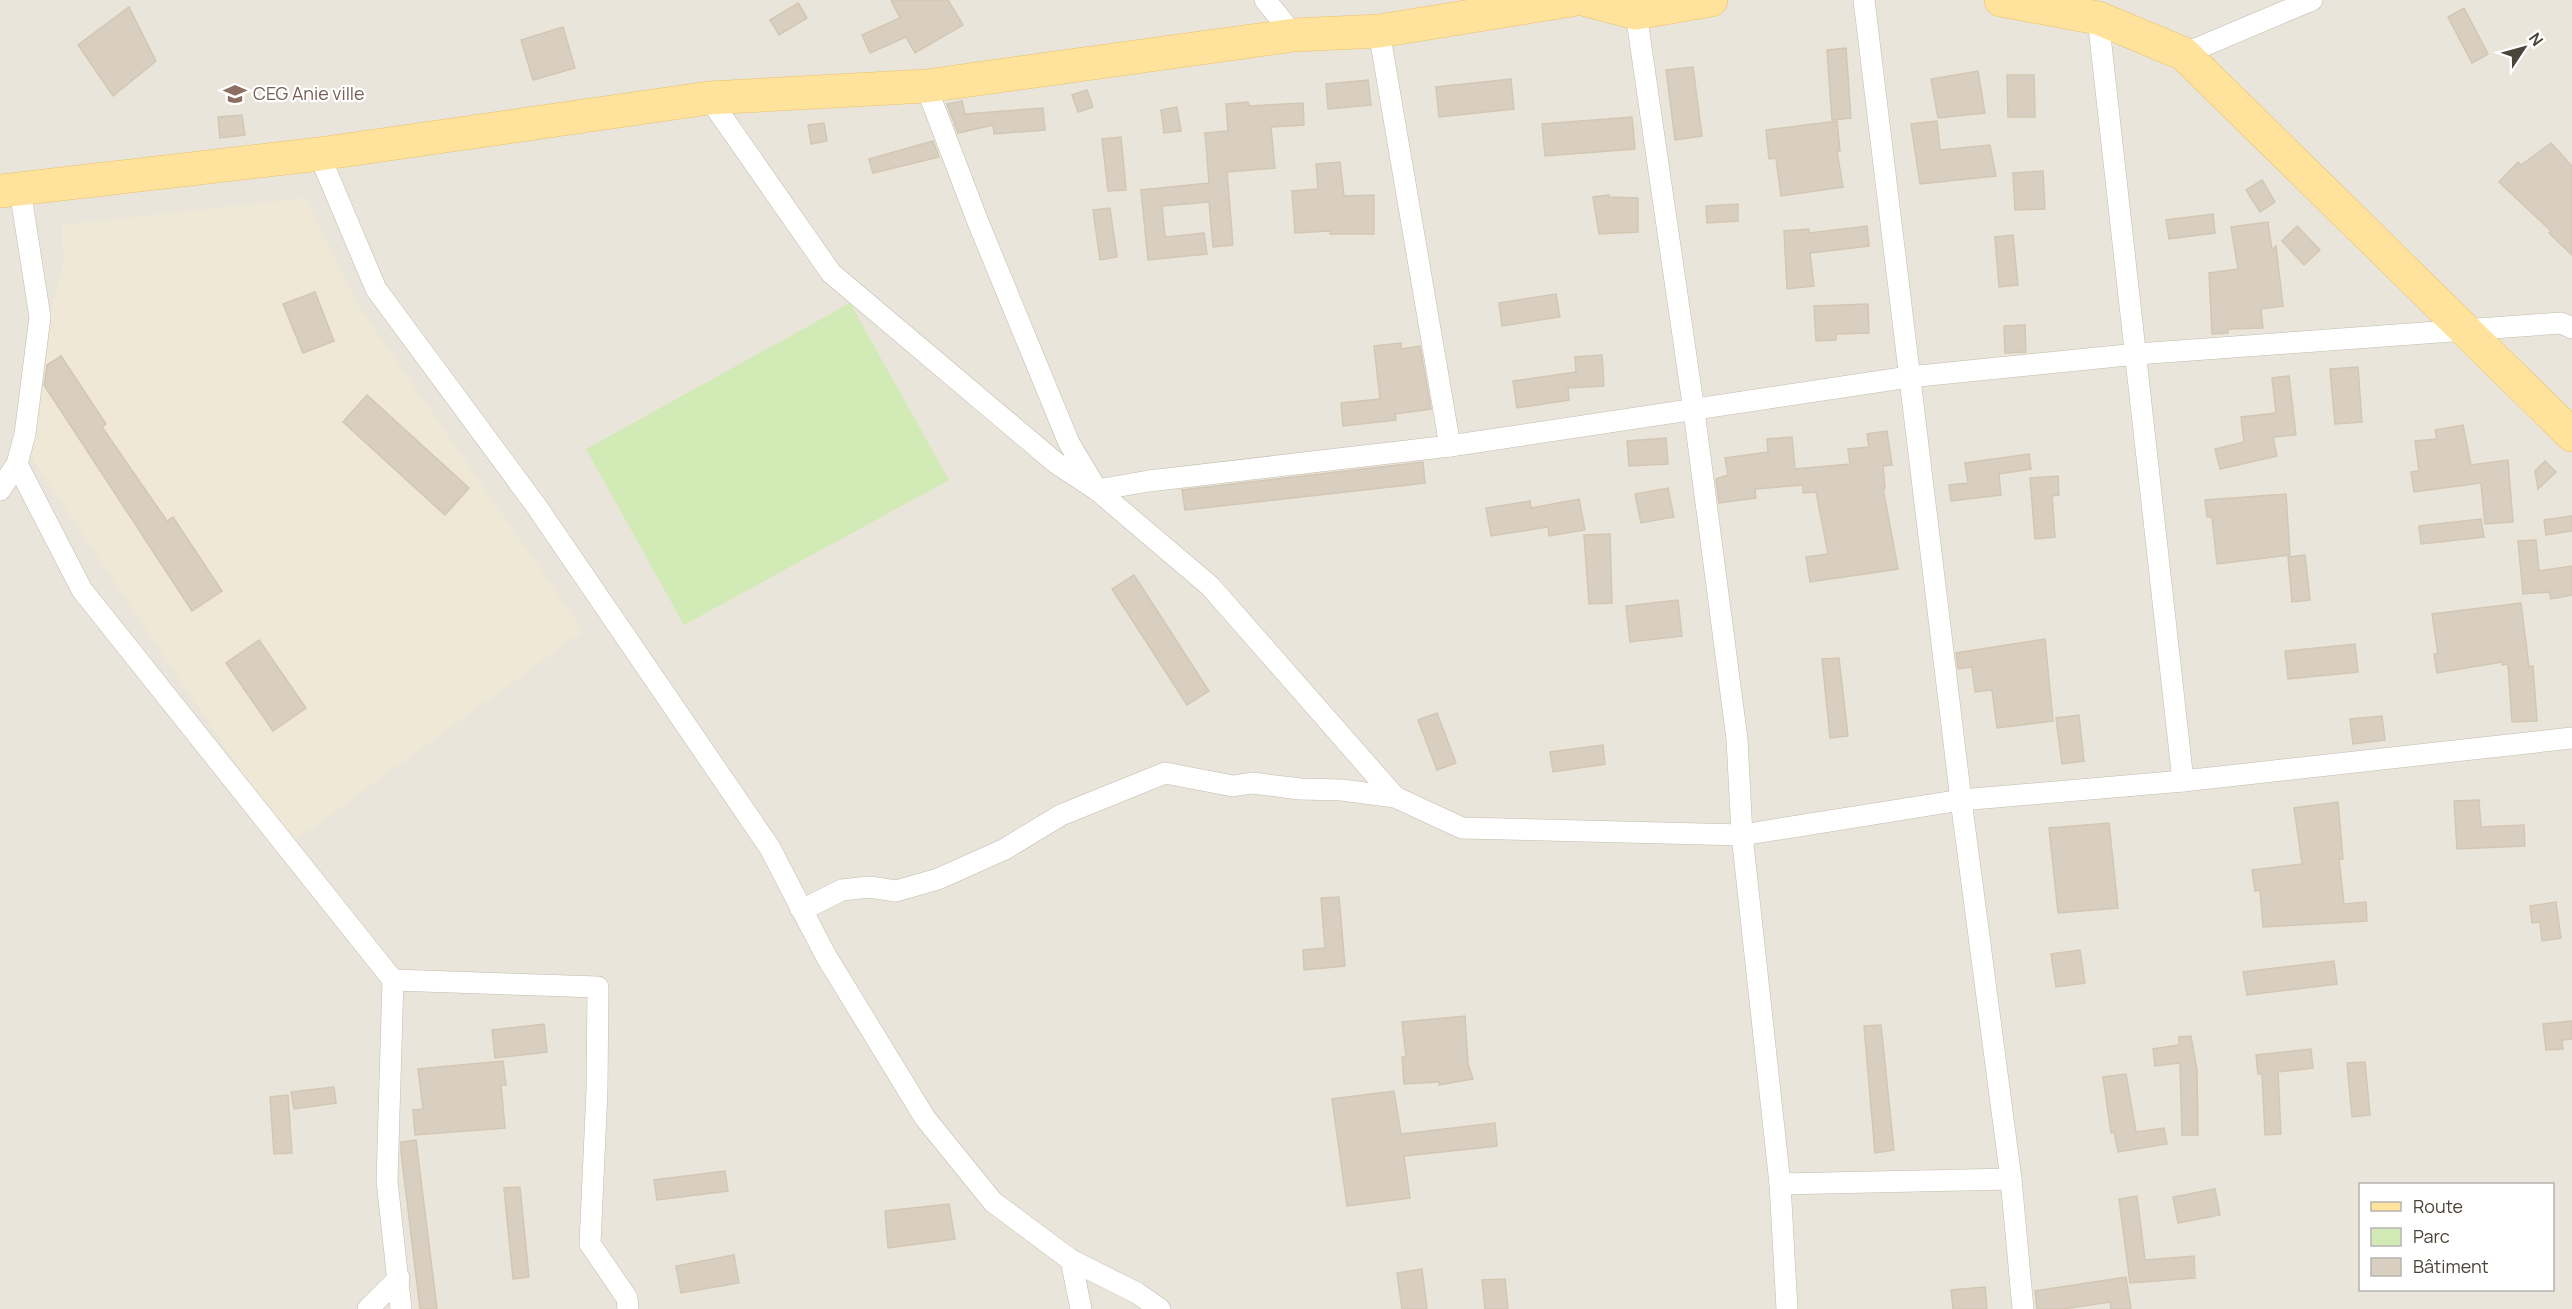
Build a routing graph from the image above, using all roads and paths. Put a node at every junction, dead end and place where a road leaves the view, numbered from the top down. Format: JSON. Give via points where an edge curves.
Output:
{"nodes":[{"id":1,"x":1265,"y":0,"type":"edge"},
{"id":2,"x":1571,"y":0,"type":"edge"},
{"id":3,"x":1587,"y":0,"type":"edge"},
{"id":4,"x":1711,"y":0,"type":"edge"},
{"id":5,"x":1864,"y":0,"type":"edge"},
{"id":6,"x":2001,"y":0,"type":"edge"},
{"id":7,"x":2312,"y":0,"type":"edge"},
{"id":8,"x":1636,"y":13,"type":"junction"},
{"id":9,"x":2098,"y":18,"type":"junction"},
{"id":10,"x":1379,"y":31,"type":"junction"},
{"id":11,"x":1293,"y":35,"type":"junction"},
{"id":12,"x":2184,"y":54,"type":"junction"},
{"id":13,"x":926,"y":86,"type":"junction"},
{"id":14,"x":709,"y":98,"type":"junction"},
{"id":15,"x":319,"y":154,"type":"junction"},
{"id":16,"x":10,"y":190,"type":"edge"},
{"id":17,"x":2568,"y":322,"type":"edge"},
{"id":18,"x":2467,"y":329,"type":"junction"},
{"id":19,"x":2137,"y":354,"type":"junction"},
{"id":20,"x":1909,"y":377,"type":"junction"},
{"id":21,"x":1694,"y":411,"type":"junction"},
{"id":22,"x":2572,"y":435,"type":"edge"},
{"id":23,"x":1450,"y":446,"type":"junction"},
{"id":24,"x":17,"y":464,"type":"junction"},
{"id":25,"x":0,"y":490,"type":"edge"},
{"id":26,"x":1097,"y":490,"type":"junction"},
{"id":27,"x":2572,"y":738,"type":"edge"},
{"id":28,"x":2183,"y":781,"type":"junction"},
{"id":29,"x":1395,"y":797,"type":"junction"},
{"id":30,"x":1961,"y":800,"type":"junction"},
{"id":31,"x":1742,"y":835,"type":"junction"},
{"id":32,"x":800,"y":908,"type":"junction"},
{"id":33,"x":393,"y":980,"type":"junction"},
{"id":34,"x":2011,"y":1179,"type":"junction"},
{"id":35,"x":1780,"y":1184,"type":"junction"},
{"id":36,"x":1071,"y":1260,"type":"junction"},
{"id":37,"x":399,"y":1278,"type":"junction"},
{"id":38,"x":368,"y":1309,"type":"edge"},
{"id":39,"x":401,"y":1309,"type":"edge"},
{"id":40,"x":628,"y":1309,"type":"edge"},
{"id":41,"x":1081,"y":1309,"type":"edge"},
{"id":42,"x":1160,"y":1309,"type":"edge"},
{"id":43,"x":1787,"y":1309,"type":"edge"},
{"id":44,"x":2023,"y":1309,"type":"edge"}],
"edges":[{"from":1,"to":11,"type":"street"},
{"from":2,"to":10,"type":"main road"},
{"from":3,"to":8,"type":"main road"},
{"from":4,"to":8,"type":"main road"},
{"from":5,"to":20,"type":"street"},
{"from":6,"to":9,"type":"main road"},
{"from":7,"to":12,"type":"street"},
{"from":8,"to":21,"type":"street"},
{"from":9,"to":12,"type":"main road"},
{"from":9,"to":19,"type":"street"},
{"from":10,"to":11,"type":"main road"},
{"from":10,"to":23,"type":"street"},
{"from":11,"to":13,"type":"main road"},
{"from":12,"to":18,"type":"main road"},
{"from":13,"to":14,"type":"main road"},
{"from":13,"to":26,"type":"street","via":[[1069,443]]},
{"from":14,"to":15,"type":"main road"},
{"from":14,"to":26,"type":"street","via":[[831,273],[1056,463]]},
{"from":15,"to":16,"type":"main road"},
{"from":15,"to":32,"type":"street","via":[[376,289],[537,507],[770,848]]},
{"from":16,"to":24,"type":"street","via":[[40,317],[25,435]]},
{"from":17,"to":18,"type":"street"},
{"from":18,"to":19,"type":"street"},
{"from":18,"to":22,"type":"main road"},
{"from":19,"to":20,"type":"street"},
{"from":19,"to":28,"type":"street"},
{"from":20,"to":21,"type":"street"},
{"from":20,"to":30,"type":"street"},
{"from":21,"to":23,"type":"street"},
{"from":21,"to":31,"type":"street","via":[[1737,739]]},
{"from":23,"to":26,"type":"street"},
{"from":24,"to":25,"type":"street"},
{"from":24,"to":33,"type":"street","via":[[82,590]]},
{"from":26,"to":29,"type":"street","via":[[1210,586]]},
{"from":27,"to":28,"type":"street"},
{"from":28,"to":30,"type":"street"},
{"from":29,"to":31,"type":"street","via":[[1462,828]]},
{"from":29,"to":32,"type":"street","via":[[1252,783],[1233,786],[1165,773],[1060,815],[1005,849],[938,879],[896,891],[869,887],[842,890]]},
{"from":30,"to":31,"type":"street"},
{"from":30,"to":34,"type":"street"},
{"from":31,"to":35,"type":"street"},
{"from":32,"to":36,"type":"street","via":[[925,1118],[993,1203]]},
{"from":33,"to":37,"type":"street","via":[[387,1181]]},
{"from":33,"to":40,"type":"street","via":[[597,987],[590,1244],[627,1298]]},
{"from":34,"to":35,"type":"street"},
{"from":34,"to":44,"type":"street"},
{"from":35,"to":43,"type":"street"},
{"from":36,"to":41,"type":"street"},
{"from":36,"to":42,"type":"street"},
{"from":37,"to":38,"type":"street"},
{"from":37,"to":39,"type":"street"}]}
